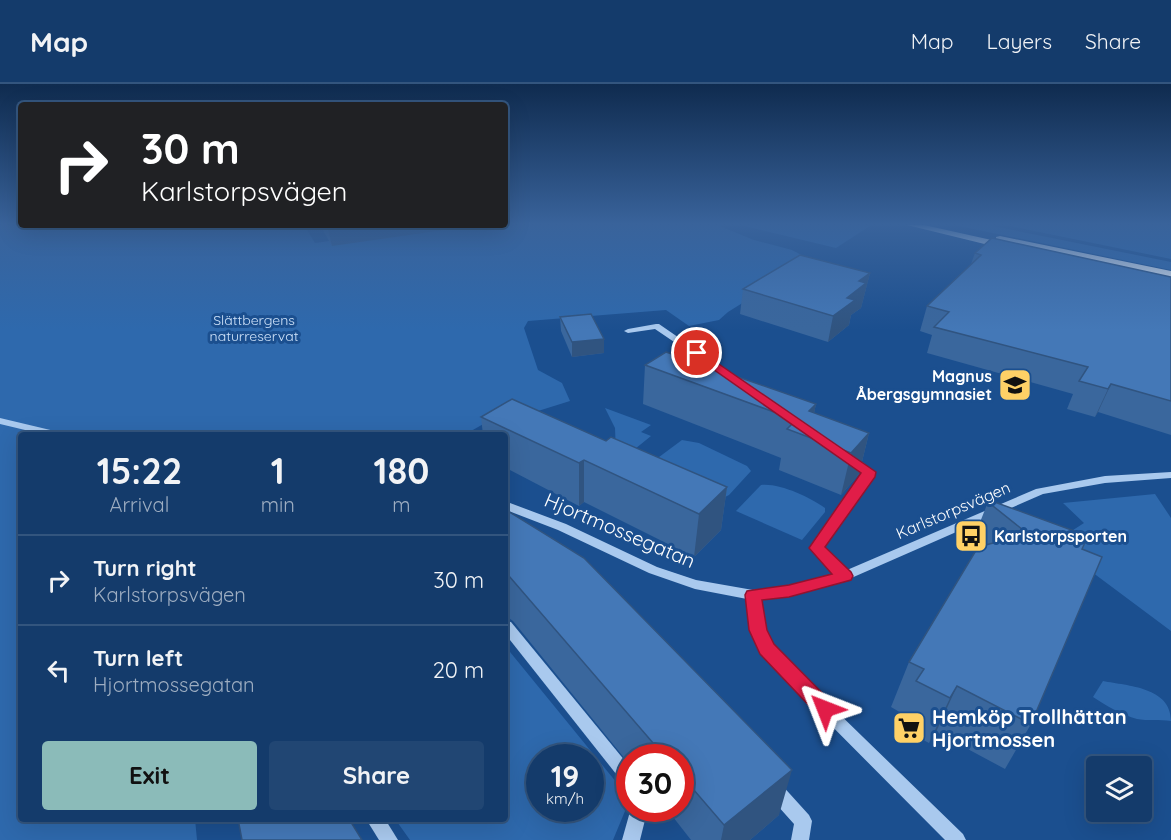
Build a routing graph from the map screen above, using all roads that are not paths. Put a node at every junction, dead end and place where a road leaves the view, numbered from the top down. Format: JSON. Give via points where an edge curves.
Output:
{"nodes":[{"id":1,"x":1070,"y":260,"type":"edge"},
{"id":2,"x":1102,"y":260,"type":"edge"},
{"id":3,"x":1171,"y":275,"type":"edge"},
{"id":4,"x":1171,"y":283,"type":"edge"},
{"id":5,"x":628,"y":331,"type":"dead end"},
{"id":6,"x":747,"y":387,"type":"edge"},
{"id":7,"x":0,"y":421,"type":"edge"},
{"id":8,"x":46,"y":432,"type":"edge"},
{"id":9,"x":844,"y":453,"type":"edge"},
{"id":10,"x":1171,"y":476,"type":"edge"},
{"id":11,"x":508,"y":507,"type":"edge"},
{"id":12,"x":845,"y":576,"type":"junction"},
{"id":13,"x":753,"y":595,"type":"junction"},
{"id":14,"x":508,"y":628,"type":"edge"},
{"id":15,"x":616,"y":762,"type":"edge"},
{"id":16,"x":763,"y":776,"type":"edge"},
{"id":17,"x":377,"y":822,"type":"edge"},
{"id":18,"x":636,"y":822,"type":"edge"},
{"id":19,"x":389,"y":840,"type":"edge"},
{"id":20,"x":632,"y":840,"type":"edge"},
{"id":21,"x":800,"y":840,"type":"edge"},
{"id":22,"x":957,"y":840,"type":"edge"}],
"edges":[{"from":1,"to":4,"type":"highway"},
{"from":2,"to":3,"type":"highway"},
{"from":5,"to":6,"type":"street","via":[[656,326]]},
{"from":7,"to":8,"type":"street"},
{"from":9,"to":12,"type":"street","via":[[869,472],[868,477],[816,548]]},
{"from":10,"to":12,"type":"street","name":"Karlstorpsvägen","via":[[1115,478],[1040,491]]},
{"from":11,"to":13,"type":"street","name":"Hjortmossegatan","via":[[562,527],[653,570],[695,584]]},
{"from":12,"to":13,"type":"street","name":"Karlstorpsvägen","via":[[789,591]]},
{"from":13,"to":22,"type":"street","via":[[758,630],[767,649]]},
{"from":14,"to":15,"type":"street"},
{"from":16,"to":21,"type":"street","via":[[803,820]]},
{"from":17,"to":19,"type":"street"},
{"from":18,"to":20,"type":"street"}]}
